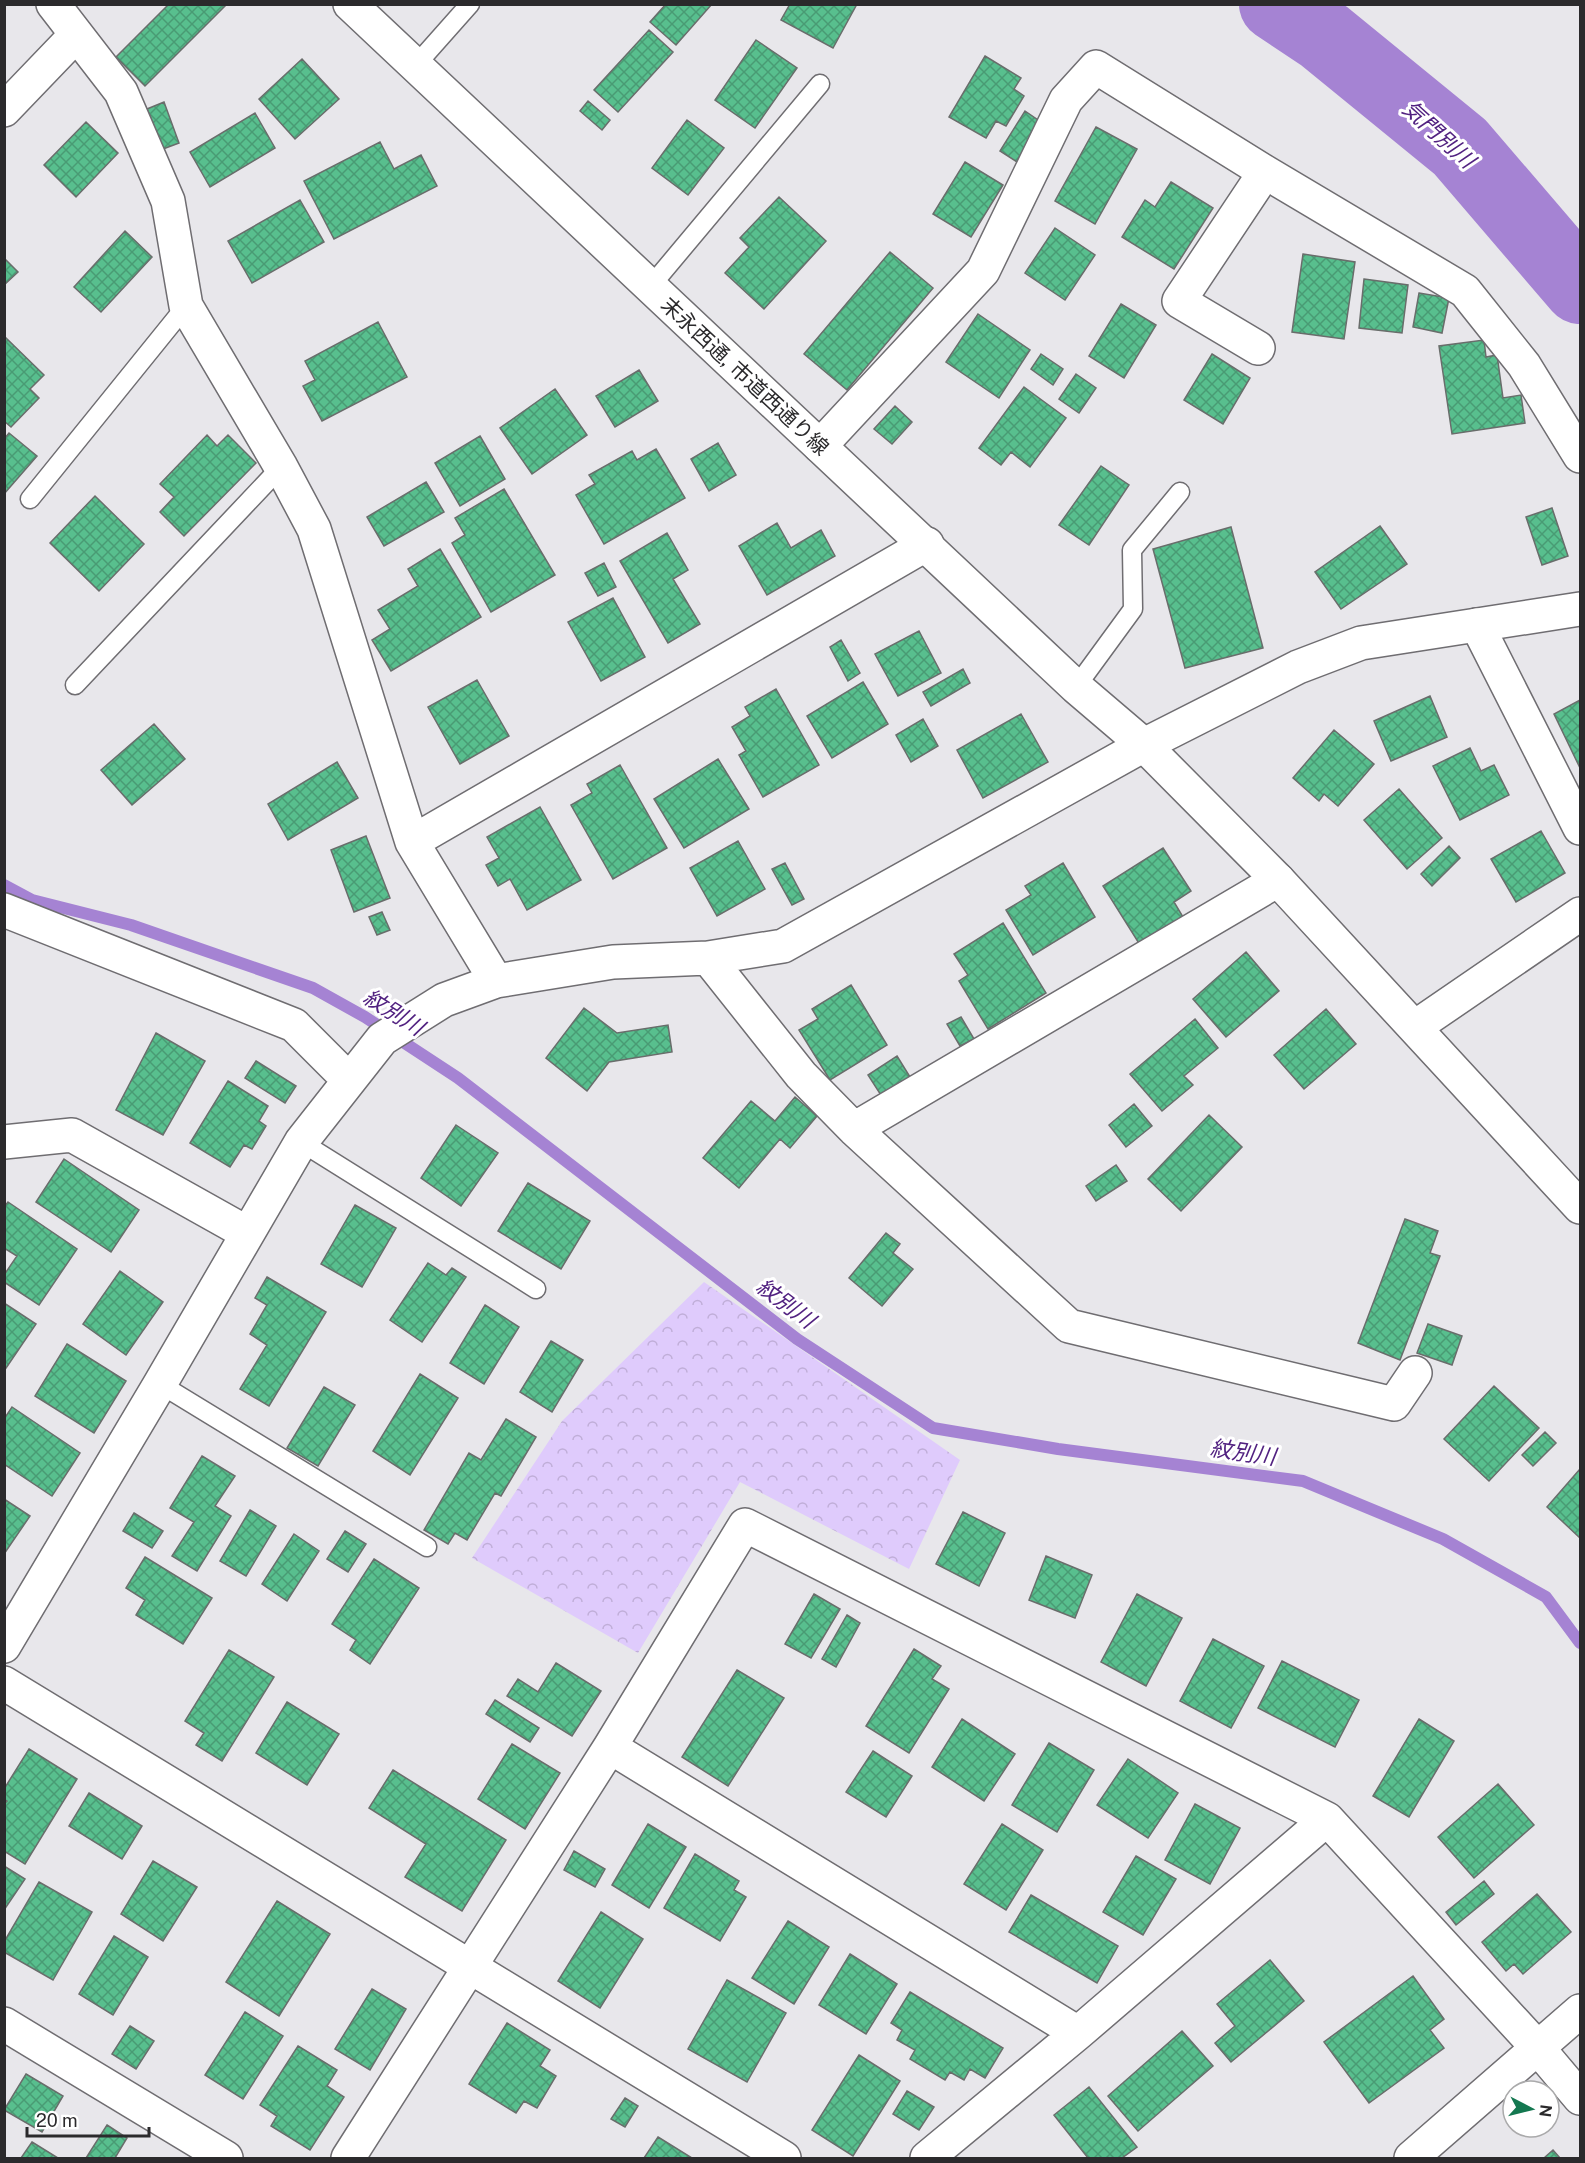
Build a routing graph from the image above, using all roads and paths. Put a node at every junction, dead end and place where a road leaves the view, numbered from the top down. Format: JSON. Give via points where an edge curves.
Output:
{"nodes":[{"id":1,"x":53,"y":4,"type":"edge"},
{"id":2,"x":350,"y":4,"type":"edge"},
{"id":3,"x":470,"y":4,"type":"edge"},
{"id":4,"x":76,"y":35,"type":"junction"},
{"id":5,"x":415,"y":66,"type":"junction"},
{"id":6,"x":820,"y":84,"type":"dead end"},
{"id":7,"x":4,"y":110,"type":"edge"},
{"id":8,"x":1265,"y":172,"type":"junction"},
{"id":9,"x":650,"y":287,"type":"junction"},
{"id":10,"x":186,"y":306,"type":"junction"},
{"id":11,"x":1258,"y":348,"type":"dead end"},
{"id":12,"x":820,"y":446,"type":"junction"},
{"id":13,"x":1581,"y":456,"type":"edge"},
{"id":14,"x":281,"y":467,"type":"junction"},
{"id":15,"x":1180,"y":492,"type":"dead end"},
{"id":16,"x":30,"y":499,"type":"dead end"},
{"id":17,"x":927,"y":544,"type":"junction"},
{"id":18,"x":1579,"y":603,"type":"edge"},
{"id":19,"x":1477,"y":625,"type":"junction"},
{"id":20,"x":75,"y":685,"type":"dead end"},
{"id":21,"x":1076,"y":687,"type":"junction"},
{"id":22,"x":1144,"y":745,"type":"junction"},
{"id":23,"x":1581,"y":828,"type":"edge"},
{"id":24,"x":412,"y":842,"type":"junction"},
{"id":25,"x":1278,"y":880,"type":"junction"},
{"id":26,"x":4,"y":910,"type":"edge"},
{"id":27,"x":1581,"y":914,"type":"edge"},
{"id":28,"x":708,"y":958,"type":"junction"},
{"id":29,"x":496,"y":981,"type":"junction"},
{"id":30,"x":1415,"y":1027,"type":"junction"},
{"id":31,"x":349,"y":1080,"type":"junction"},
{"id":32,"x":854,"y":1129,"type":"junction"},
{"id":33,"x":4,"y":1142,"type":"edge"},
{"id":34,"x":301,"y":1142,"type":"junction"},
{"id":35,"x":1581,"y":1207,"type":"edge"},
{"id":36,"x":247,"y":1233,"type":"junction"},
{"id":37,"x":536,"y":1289,"type":"dead end"},
{"id":38,"x":1415,"y":1373,"type":"dead end"},
{"id":39,"x":160,"y":1384,"type":"junction"},
{"id":40,"x":427,"y":1547,"type":"dead end"},
{"id":41,"x":4,"y":1646,"type":"edge"},
{"id":42,"x":4,"y":1683,"type":"edge"},
{"id":43,"x":609,"y":1747,"type":"junction"},
{"id":44,"x":1327,"y":1819,"type":"junction"},
{"id":45,"x":471,"y":1967,"type":"junction"},
{"id":46,"x":1581,"y":2011,"type":"edge"},
{"id":47,"x":4,"y":2024,"type":"edge"},
{"id":48,"x":1078,"y":2033,"type":"junction"},
{"id":49,"x":1537,"y":2047,"type":"junction"},
{"id":50,"x":1581,"y":2098,"type":"edge"},
{"id":51,"x":226,"y":2158,"type":"edge"},
{"id":52,"x":348,"y":2158,"type":"edge"},
{"id":53,"x":784,"y":2158,"type":"edge"},
{"id":54,"x":927,"y":2158,"type":"edge"},
{"id":55,"x":1411,"y":2158,"type":"edge"}],
"edges":[{"from":1,"to":4,"type":"street"},
{"from":2,"to":5,"type":"street","name":"末永西通, 市道西通り線"},
{"from":3,"to":5,"type":"lane"},
{"from":4,"to":7,"type":"street"},
{"from":4,"to":10,"type":"street","via":[[121,92],[168,201]]},
{"from":5,"to":9,"type":"street","name":"末永西通, 市道西通り線"},
{"from":6,"to":9,"type":"lane"},
{"from":8,"to":11,"type":"street","via":[[1179,301]]},
{"from":8,"to":12,"type":"street","via":[[1096,67],[1066,100],[983,271]]},
{"from":8,"to":13,"type":"street","via":[[1465,291],[1524,365]]},
{"from":9,"to":12,"type":"street","name":"末永西通, 市道西通り線"},
{"from":10,"to":14,"type":"street"},
{"from":10,"to":16,"type":"lane"},
{"from":12,"to":17,"type":"street","name":"末永西通, 市道西通り線"},
{"from":14,"to":20,"type":"lane"},
{"from":14,"to":24,"type":"street","via":[[314,529]]},
{"from":15,"to":21,"type":"lane","via":[[1132,550],[1133,609]]},
{"from":17,"to":21,"type":"street","name":"末永西通, 市道西通り線"},
{"from":17,"to":24,"type":"street"},
{"from":18,"to":19,"type":"street"},
{"from":19,"to":22,"type":"street","via":[[1361,643],[1298,667]]},
{"from":19,"to":23,"type":"street"},
{"from":21,"to":22,"type":"street","name":"末永西通, 市道西通り線"},
{"from":22,"to":25,"type":"street","name":"末永西通, 市道西通り線"},
{"from":22,"to":28,"type":"street","via":[[783,946]]},
{"from":24,"to":29,"type":"street"},
{"from":25,"to":30,"type":"street","name":"末永西通, 市道西通り線"},
{"from":25,"to":32,"type":"street"},
{"from":26,"to":31,"type":"street","via":[[294,1025]]},
{"from":27,"to":30,"type":"street"},
{"from":28,"to":29,"type":"street","via":[[613,962]]},
{"from":28,"to":32,"type":"street","via":[[801,1075]]},
{"from":29,"to":31,"type":"street","via":[[444,1000],[382,1039]]},
{"from":30,"to":35,"type":"street","name":"末永西通, 市道西通り線"},
{"from":31,"to":34,"type":"street"},
{"from":32,"to":38,"type":"street","via":[[1069,1326],[1394,1404]]},
{"from":33,"to":36,"type":"street","via":[[72,1135]]},
{"from":34,"to":36,"type":"street"},
{"from":34,"to":37,"type":"lane"},
{"from":36,"to":39,"type":"street"},
{"from":39,"to":40,"type":"lane"},
{"from":39,"to":41,"type":"street"},
{"from":42,"to":45,"type":"street"},
{"from":43,"to":44,"type":"street","via":[[745,1525]]},
{"from":43,"to":45,"type":"street"},
{"from":43,"to":48,"type":"street"},
{"from":44,"to":48,"type":"street"},
{"from":44,"to":49,"type":"street"},
{"from":45,"to":52,"type":"street"},
{"from":45,"to":53,"type":"street"},
{"from":46,"to":49,"type":"street"},
{"from":47,"to":51,"type":"street"},
{"from":48,"to":54,"type":"street"},
{"from":49,"to":50,"type":"street"},
{"from":49,"to":55,"type":"street"}]}
